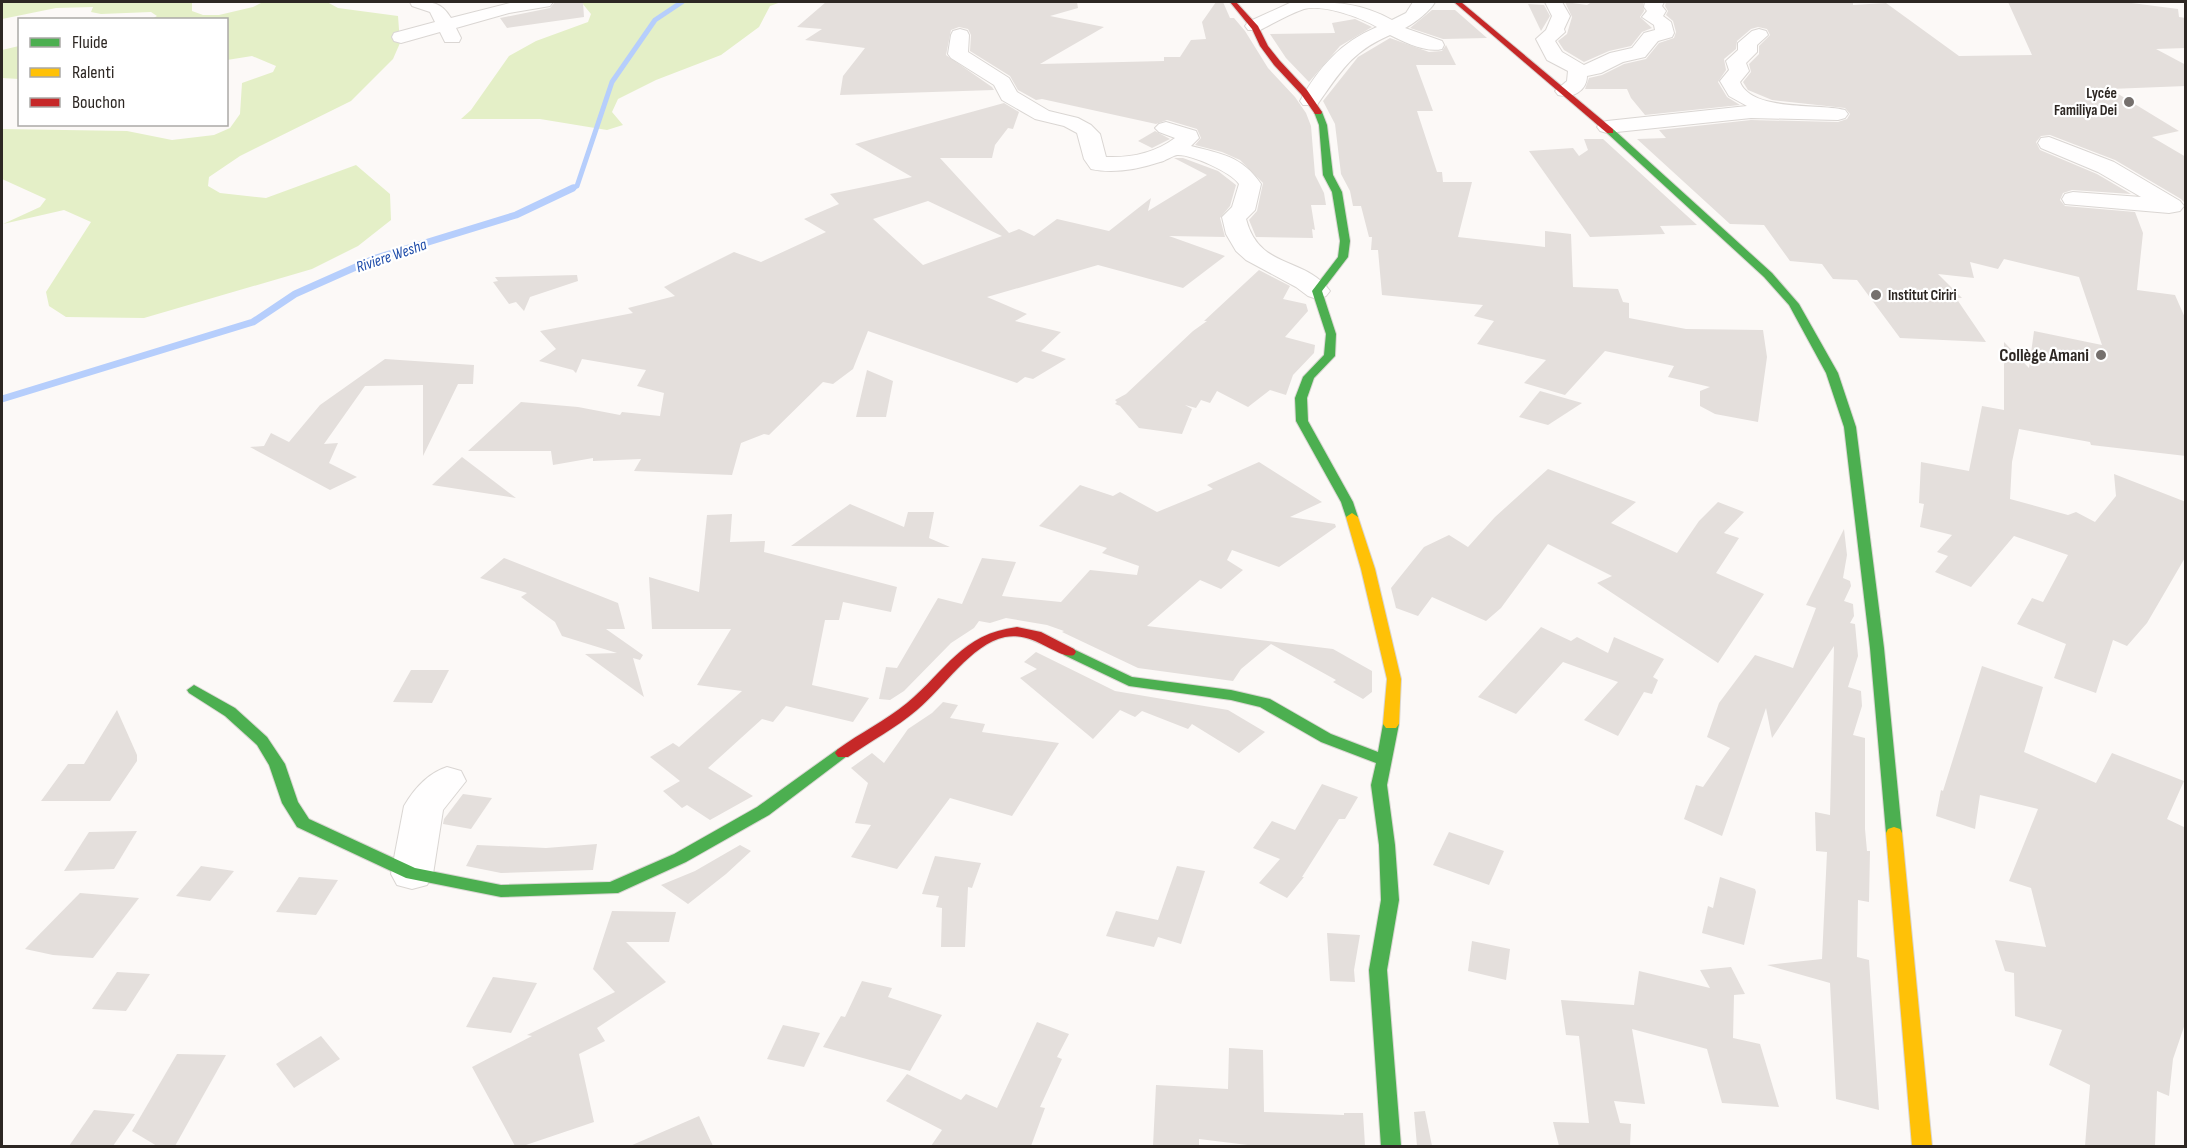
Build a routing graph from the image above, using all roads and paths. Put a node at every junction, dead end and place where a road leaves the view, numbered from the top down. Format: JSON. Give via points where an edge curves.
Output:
{"nodes":[{"id":1,"x":418,"y":2,"type":"edge"},
{"id":2,"x":544,"y":2,"type":"edge"},
{"id":3,"x":1233,"y":2,"type":"edge"},
{"id":4,"x":1427,"y":2,"type":"edge"},
{"id":5,"x":1457,"y":2,"type":"edge"},
{"id":6,"x":1553,"y":2,"type":"edge"},
{"id":7,"x":1656,"y":2,"type":"edge"},
{"id":8,"x":444,"y":23,"type":"junction"},
{"id":9,"x":1254,"y":26,"type":"junction"},
{"id":10,"x":1389,"y":27,"type":"junction"},
{"id":11,"x":960,"y":34,"type":"dead end"},
{"id":12,"x":1759,"y":35,"type":"dead end"},
{"id":13,"x":401,"y":37,"type":"dead end"},
{"id":14,"x":453,"y":40,"type":"dead end"},
{"id":15,"x":1435,"y":45,"type":"dead end"},
{"id":16,"x":1581,"y":70,"type":"junction"},
{"id":17,"x":1565,"y":92,"type":"junction"},
{"id":18,"x":1310,"y":101,"type":"junction"},
{"id":19,"x":1773,"y":112,"type":"junction"},
{"id":20,"x":1838,"y":114,"type":"dead end"},
{"id":21,"x":1606,"y":127,"type":"junction"},
{"id":22,"x":2049,"y":143,"type":"dead end"},
{"id":23,"x":2073,"y":199,"type":"dead end"},
{"id":24,"x":2179,"y":207,"type":"edge"},
{"id":25,"x":1317,"y":291,"type":"junction"},
{"id":26,"x":194,"y":690,"type":"dead end"},
{"id":27,"x":1383,"y":760,"type":"junction"},
{"id":28,"x":447,"y":781,"type":"dead end"},
{"id":29,"x":412,"y":874,"type":"junction"},
{"id":30,"x":1391,"y":1146,"type":"edge"},
{"id":31,"x":1922,"y":1146,"type":"edge"}],
"edges":[{"from":1,"to":8,"type":"street","via":[[437,9]]},
{"from":2,"to":8,"type":"street"},
{"from":3,"to":9,"type":"street"},
{"from":4,"to":10,"type":"street","via":[[1418,6],[1415,15]]},
{"from":5,"to":17,"type":"street"},
{"from":6,"to":16,"type":"street","via":[[1561,16],[1556,32],[1545,39],[1554,56]]},
{"from":7,"to":16,"type":"street","via":[[1653,7],[1657,10],[1652,17],[1662,22],[1665,33],[1651,37],[1638,52]]},
{"from":8,"to":13,"type":"street"},
{"from":8,"to":14,"type":"street"},
{"from":9,"to":10,"type":"street","via":[[1303,3],[1366,13]]},
{"from":9,"to":18,"type":"street","via":[[1264,46]]},
{"from":10,"to":15,"type":"street"},
{"from":10,"to":18,"type":"street","via":[[1361,41],[1338,61],[1322,78]]},
{"from":11,"to":25,"type":"street","via":[[958,54],[1002,82],[1010,96],[1042,115],[1084,129],[1099,164],[1146,160],[1171,138],[1245,174],[1250,184],[1243,210],[1234,217],[1244,247],[1256,257],[1305,280]]},
{"from":12,"to":19,"type":"street","via":[[1747,43],[1748,52],[1736,61],[1739,71],[1730,81],[1731,87],[1735,93]]},
{"from":16,"to":17,"type":"street","via":[[1577,72],[1577,84]]},
{"from":17,"to":21,"type":"street"},
{"from":18,"to":25,"type":"street","via":[[1323,125],[1328,176],[1337,192],[1345,241],[1343,257]]},
{"from":19,"to":20,"type":"street"},
{"from":19,"to":21,"type":"street","via":[[1728,113]]},
{"from":21,"to":31,"type":"street","via":[[1700,209],[1794,304],[1832,373],[1850,427],[1877,648]]},
{"from":22,"to":24,"type":"street","via":[[2106,167]]},
{"from":23,"to":24,"type":"street"},
{"from":25,"to":27,"type":"street","via":[[1331,334],[1329,356],[1309,377],[1301,398],[1302,421],[1347,502],[1368,569],[1394,680],[1391,724]]},
{"from":26,"to":29,"type":"street","via":[[224,708],[261,739],[277,763],[294,815],[303,823]]},
{"from":27,"to":29,"type":"street","via":[[1326,738],[1265,703],[1129,681],[1035,635],[1006,631],[965,653],[918,702],[764,811],[680,858],[612,888],[501,891]]},
{"from":27,"to":30,"type":"street","via":[[1379,785],[1390,900],[1378,970]]},
{"from":28,"to":29,"type":"street","via":[[424,806]]}]}
